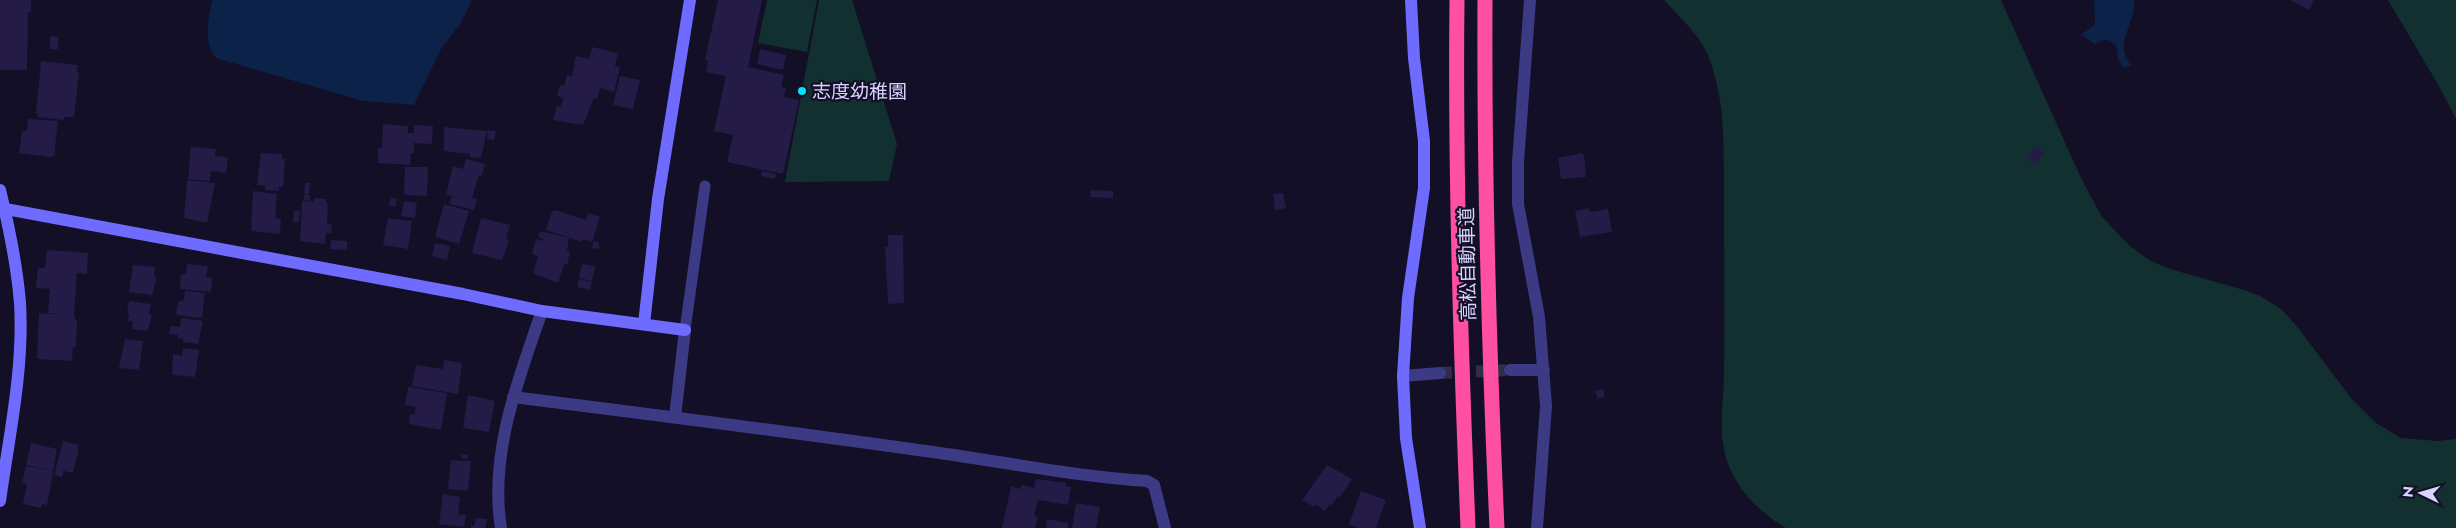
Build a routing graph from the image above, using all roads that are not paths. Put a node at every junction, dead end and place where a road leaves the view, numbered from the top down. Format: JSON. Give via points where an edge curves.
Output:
{"nodes":[{"id":1,"x":690,"y":0,"type":"edge"},
{"id":2,"x":1411,"y":0,"type":"edge"},
{"id":3,"x":1457,"y":0,"type":"edge"},
{"id":4,"x":1485,"y":0,"type":"edge"},
{"id":5,"x":1530,"y":0,"type":"edge"},
{"id":6,"x":705,"y":186,"type":"dead end"},
{"id":7,"x":0,"y":190,"type":"edge"},
{"id":8,"x":2,"y":208,"type":"edge"},
{"id":9,"x":542,"y":311,"type":"junction"},
{"id":10,"x":644,"y":324,"type":"junction"},
{"id":11,"x":685,"y":330,"type":"junction"},
{"id":12,"x":1510,"y":370,"type":"tunnel mouth"},
{"id":13,"x":1544,"y":370,"type":"junction"},
{"id":14,"x":1440,"y":373,"type":"tunnel mouth"},
{"id":15,"x":1403,"y":376,"type":"junction"},
{"id":16,"x":513,"y":397,"type":"junction"},
{"id":17,"x":675,"y":417,"type":"junction"},
{"id":18,"x":0,"y":500,"type":"edge"},
{"id":19,"x":501,"y":528,"type":"edge"},
{"id":20,"x":1165,"y":528,"type":"edge"},
{"id":21,"x":1420,"y":528,"type":"edge"},
{"id":22,"x":1468,"y":528,"type":"edge"},
{"id":23,"x":1497,"y":528,"type":"edge"},
{"id":24,"x":1537,"y":528,"type":"edge"}],
"edges":[{"from":1,"to":10,"type":"street","via":[[658,199]]},
{"from":2,"to":15,"type":"street","via":[[1424,141],[1424,188],[1408,298]]},
{"from":3,"to":22,"type":"highway","name":"高松自動車道","via":[[1456,136]]},
{"from":4,"to":23,"type":"highway","name":"高松自動車道","via":[[1489,343]]},
{"from":5,"to":13,"type":"street","via":[[1518,204],[1539,316]]},
{"from":6,"to":11,"type":"lane"},
{"from":7,"to":8,"type":"street"},
{"from":8,"to":9,"type":"street"},
{"from":8,"to":18,"type":"street","via":[[13,248],[20,304],[18,379]]},
{"from":9,"to":10,"type":"street"},
{"from":9,"to":16,"type":"street"},
{"from":10,"to":11,"type":"street"},
{"from":11,"to":17,"type":"street"},
{"from":12,"to":13,"type":"street"},
{"from":13,"to":24,"type":"street","via":[[1546,406]]},
{"from":14,"to":15,"type":"street"},
{"from":15,"to":21,"type":"street","via":[[1406,438]]},
{"from":16,"to":17,"type":"street"},
{"from":16,"to":19,"type":"street","via":[[507,419],[497,503]]},
{"from":17,"to":20,"type":"street","via":[[1045,468],[1092,478],[1147,481],[1154,485]]}]}
